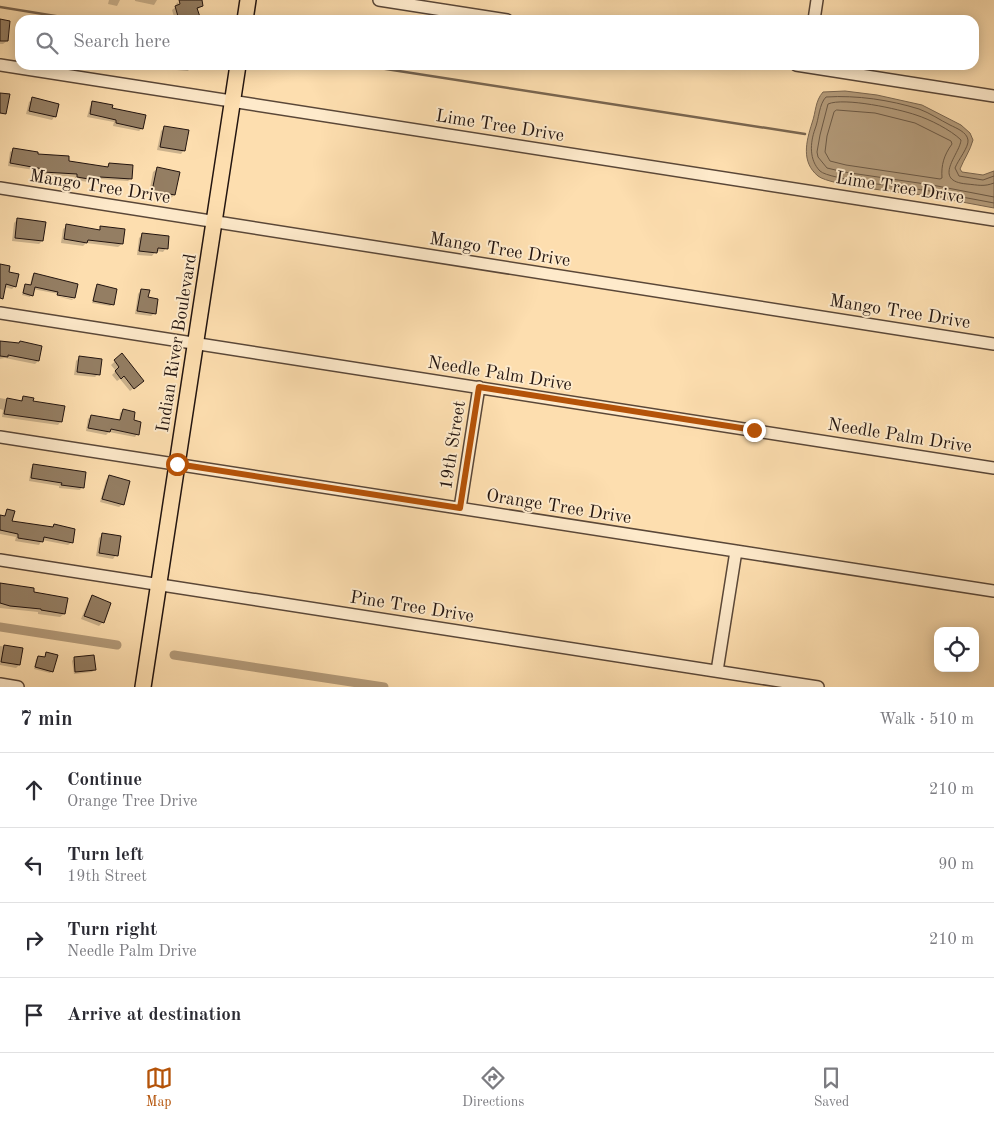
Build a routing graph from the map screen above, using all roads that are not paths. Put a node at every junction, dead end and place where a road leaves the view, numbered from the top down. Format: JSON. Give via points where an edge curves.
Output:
{"nodes":[{"id":1,"x":248,"y":0,"type":"edge"},
{"id":2,"x":379,"y":0,"type":"edge"},
{"id":3,"x":817,"y":0,"type":"edge"},
{"id":4,"x":246,"y":15,"type":"edge"},
{"id":5,"x":475,"y":15,"type":"edge"},
{"id":6,"x":815,"y":15,"type":"edge"},
{"id":7,"x":0,"y":65,"type":"edge"},
{"id":8,"x":15,"y":67,"type":"edge"},
{"id":9,"x":32,"y":70,"type":"edge"},
{"id":10,"x":237,"y":70,"type":"edge"},
{"id":11,"x":828,"y":70,"type":"edge"},
{"id":12,"x":994,"y":96,"type":"edge"},
{"id":13,"x":233,"y":101,"type":"junction"},
{"id":14,"x":0,"y":188,"type":"edge"},
{"id":15,"x":994,"y":220,"type":"edge"},
{"id":16,"x":214,"y":222,"type":"junction"},
{"id":17,"x":0,"y":313,"type":"edge"},
{"id":18,"x":195,"y":343,"type":"junction"},
{"id":19,"x":994,"y":344,"type":"edge"},
{"id":20,"x":479,"y":387,"type":"junction"},
{"id":21,"x":0,"y":436,"type":"edge"},
{"id":22,"x":177,"y":464,"type":"junction"},
{"id":23,"x":994,"y":468,"type":"edge"},
{"id":24,"x":460,"y":508,"type":"junction"},
{"id":25,"x":736,"y":551,"type":"junction"},
{"id":26,"x":0,"y":560,"type":"edge"},
{"id":27,"x":158,"y":584,"type":"junction"},
{"id":28,"x":994,"y":591,"type":"edge"},
{"id":29,"x":718,"y":671,"type":"junction"},
{"id":30,"x":0,"y":684,"type":"edge"},
{"id":31,"x":18,"y":687,"type":"edge"},
{"id":32,"x":143,"y":687,"type":"edge"},
{"id":33,"x":818,"y":687,"type":"edge"}],
"edges":[{"from":1,"to":4,"type":"main road"},
{"from":2,"to":5,"type":"street"},
{"from":3,"to":6,"type":"street"},
{"from":7,"to":8,"type":"street","name":"Lime Tree Drive"},
{"from":9,"to":13,"type":"street","name":"Lime Tree Drive"},
{"from":10,"to":13,"type":"main road","name":"Indian River Boulevard"},
{"from":11,"to":12,"type":"street"},
{"from":13,"to":15,"type":"street","name":"Lime Tree Drive"},
{"from":13,"to":16,"type":"main road","name":"Indian River Boulevard"},
{"from":14,"to":16,"type":"street","name":"Mango Tree Drive"},
{"from":16,"to":18,"type":"main road","name":"Indian River Boulevard"},
{"from":16,"to":19,"type":"street","name":"Mango Tree Drive"},
{"from":17,"to":18,"type":"street","name":"Needle Palm Drive"},
{"from":18,"to":20,"type":"street","name":"Needle Palm Drive"},
{"from":18,"to":22,"type":"main road","name":"Indian River Boulevard"},
{"from":20,"to":23,"type":"street","name":"Needle Palm Drive"},
{"from":20,"to":24,"type":"street","name":"19th Street"},
{"from":21,"to":22,"type":"street","name":"Orange Tree Drive"},
{"from":22,"to":24,"type":"street","name":"Orange Tree Drive"},
{"from":22,"to":27,"type":"main road","name":"Indian River Boulevard"},
{"from":24,"to":25,"type":"street","name":"Orange Tree Drive"},
{"from":25,"to":28,"type":"street","name":"Orange Tree Drive"},
{"from":25,"to":29,"type":"street"},
{"from":26,"to":27,"type":"street","name":"Pine Tree Drive"},
{"from":27,"to":29,"type":"street","name":"Pine Tree Drive"},
{"from":27,"to":32,"type":"main road","name":"Indian River Boulevard"},
{"from":29,"to":33,"type":"street","name":"Pine Tree Drive"},
{"from":30,"to":31,"type":"street"}]}
